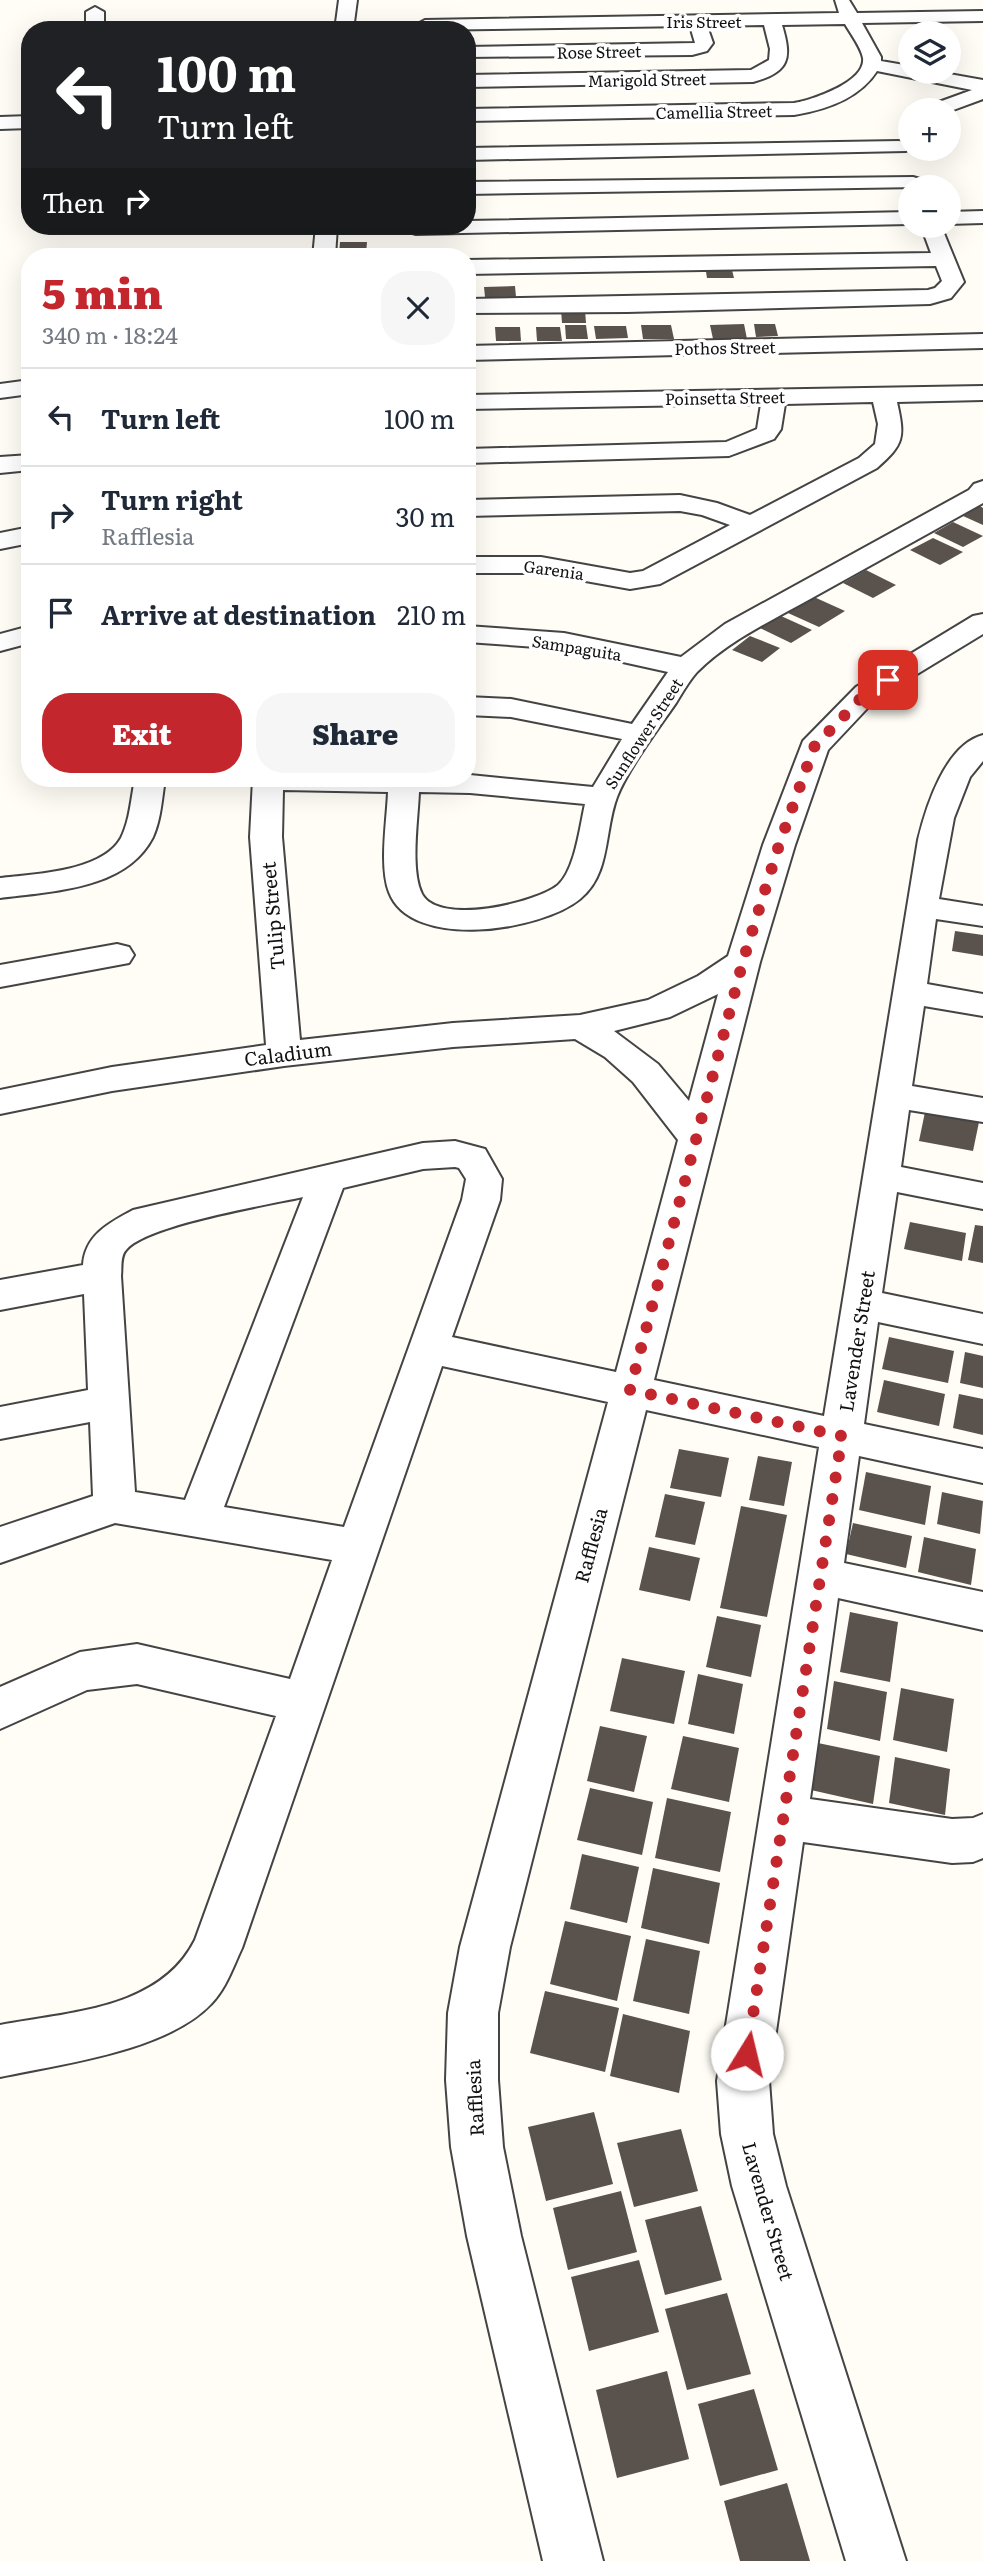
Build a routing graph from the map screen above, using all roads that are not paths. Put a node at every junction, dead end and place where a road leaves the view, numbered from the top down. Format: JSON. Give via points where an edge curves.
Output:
{"nodes":[{"id":1,"x":348,"y":0,"type":"edge"},
{"id":2,"x":841,"y":0,"type":"edge"},
{"id":3,"x":927,"y":0,"type":"edge"},
{"id":4,"x":983,"y":16,"type":"edge"},
{"id":5,"x":938,"y":17,"type":"junction"},
{"id":6,"x":852,"y":19,"type":"junction"},
{"id":7,"x":345,"y":21,"type":"edge"},
{"id":8,"x":697,"y":21,"type":"junction"},
{"id":9,"x":772,"y":21,"type":"junction"},
{"id":10,"x":476,"y":22,"type":"edge"},
{"id":11,"x":476,"y":52,"type":"edge"},
{"id":12,"x":873,"y":65,"type":"junction"},
{"id":13,"x":476,"y":81,"type":"edge"},
{"id":14,"x":983,"y":86,"type":"edge"},
{"id":15,"x":983,"y":92,"type":"edge"},
{"id":16,"x":961,"y":100,"type":"edge"},
{"id":17,"x":476,"y":115,"type":"edge"},
{"id":18,"x":21,"y":118,"type":"edge"},
{"id":19,"x":0,"y":123,"type":"edge"},
{"id":20,"x":898,"y":139,"type":"edge"},
{"id":21,"x":476,"y":154,"type":"edge"},
{"id":22,"x":898,"y":185,"type":"edge"},
{"id":23,"x":476,"y":188,"type":"edge"},
{"id":24,"x":983,"y":217,"type":"edge"},
{"id":25,"x":898,"y":218,"type":"edge"},
{"id":26,"x":961,"y":218,"type":"edge"},
{"id":27,"x":476,"y":232,"type":"edge"},
{"id":28,"x":935,"y":238,"type":"edge"},
{"id":29,"x":943,"y":258,"type":"junction"},
{"id":30,"x":476,"y":267,"type":"edge"},
{"id":31,"x":476,"y":306,"type":"edge"},
{"id":32,"x":978,"y":348,"type":"edge"},
{"id":33,"x":476,"y":353,"type":"edge"},
{"id":34,"x":21,"y":388,"type":"edge"},
{"id":35,"x":0,"y":391,"type":"edge"},
{"id":36,"x":983,"y":393,"type":"edge"},
{"id":37,"x":883,"y":394,"type":"junction"},
{"id":38,"x":773,"y":396,"type":"junction"},
{"id":39,"x":476,"y":402,"type":"edge"},
{"id":40,"x":476,"y":456,"type":"edge"},
{"id":41,"x":21,"y":463,"type":"edge"},
{"id":42,"x":0,"y":465,"type":"edge"},
{"id":43,"x":983,"y":489,"type":"edge"},
{"id":44,"x":476,"y":508,"type":"edge"},
{"id":45,"x":752,"y":525,"type":"junction"},
{"id":46,"x":21,"y":537,"type":"edge"},
{"id":47,"x":0,"y":541,"type":"edge"},
{"id":48,"x":476,"y":565,"type":"edge"},
{"id":49,"x":983,"y":622,"type":"edge"},
{"id":50,"x":476,"y":635,"type":"edge"},
{"id":51,"x":21,"y":637,"type":"edge"},
{"id":52,"x":0,"y":643,"type":"edge"},
{"id":53,"x":686,"y":667,"type":"junction"},
{"id":54,"x":476,"y":706,"type":"edge"},
{"id":55,"x":640,"y":734,"type":"junction"},
{"id":56,"x":983,"y":744,"type":"edge"},
{"id":57,"x":476,"y":785,"type":"edge"},
{"id":58,"x":148,"y":787,"type":"edge"},
{"id":59,"x":268,"y":787,"type":"edge"},
{"id":60,"x":404,"y":787,"type":"edge"},
{"id":61,"x":602,"y":797,"type":"junction"},
{"id":62,"x":0,"y":888,"type":"edge"},
{"id":63,"x":922,"y":906,"type":"junction"},
{"id":64,"x":983,"y":916,"type":"edge"},
{"id":65,"x":117,"y":955,"type":"dead end"},
{"id":66,"x":743,"y":961,"type":"junction"},
{"id":67,"x":0,"y":976,"type":"edge"},
{"id":68,"x":909,"y":992,"type":"junction"},
{"id":69,"x":983,"y":1005,"type":"edge"},
{"id":70,"x":579,"y":1027,"type":"junction"},
{"id":71,"x":284,"y":1054,"type":"junction"},
{"id":72,"x":894,"y":1095,"type":"junction"},
{"id":73,"x":0,"y":1102,"type":"edge"},
{"id":74,"x":983,"y":1110,"type":"edge"},
{"id":75,"x":695,"y":1137,"type":"junction"},
{"id":76,"x":881,"y":1176,"type":"junction"},
{"id":77,"x":329,"y":1177,"type":"junction"},
{"id":78,"x":983,"y":1196,"type":"edge"},
{"id":79,"x":102,"y":1276,"type":"junction"},
{"id":80,"x":0,"y":1295,"type":"edge"},
{"id":81,"x":862,"y":1304,"type":"junction"},
{"id":82,"x":983,"y":1329,"type":"edge"},
{"id":83,"x":430,"y":1348,"type":"junction"},
{"id":84,"x":630,"y":1390,"type":"junction"},
{"id":85,"x":110,"y":1402,"type":"junction"},
{"id":86,"x":0,"y":1423,"type":"edge"},
{"id":87,"x":842,"y":1436,"type":"junction"},
{"id":88,"x":983,"y":1466,"type":"edge"},
{"id":89,"x":115,"y":1506,"type":"junction"},
{"id":90,"x":198,"y":1520,"type":"junction"},
{"id":91,"x":0,"y":1545,"type":"edge"},
{"id":92,"x":359,"y":1547,"type":"junction"},
{"id":93,"x":820,"y":1576,"type":"junction"},
{"id":94,"x":983,"y":1611,"type":"edge"},
{"id":95,"x":303,"y":1702,"type":"junction"},
{"id":96,"x":0,"y":1709,"type":"edge"},
{"id":97,"x":784,"y":1816,"type":"junction"},
{"id":98,"x":983,"y":1836,"type":"edge"},
{"id":99,"x":0,"y":2051,"type":"edge"},
{"id":100,"x":573,"y":2561,"type":"edge"},
{"id":101,"x":876,"y":2561,"type":"edge"}],
"edges":[{"from":1,"to":7,"type":"street"},
{"from":2,"to":6,"type":"street"},
{"from":3,"to":5,"type":"street"},
{"from":4,"to":5,"type":"street","name":"Iris Street"},
{"from":5,"to":6,"type":"street","name":"Iris Street"},
{"from":6,"to":9,"type":"street","name":"Iris Street"},
{"from":6,"to":12,"type":"street"},
{"from":8,"to":9,"type":"street","name":"Iris Street"},
{"from":8,"to":10,"type":"street","name":"Iris Street"},
{"from":8,"to":11,"type":"street","name":"Rose Street","via":[[704,43],[692,50]]},
{"from":9,"to":13,"type":"street","name":"Marigold Street","via":[[781,52],[779,61],[775,68],[754,76]]},
{"from":12,"to":14,"type":"street"},
{"from":12,"to":17,"type":"street","name":"Camellia Street","via":[[867,75],[810,107]]},
{"from":15,"to":16,"type":"street"},
{"from":18,"to":19,"type":"street"},
{"from":20,"to":21,"type":"street"},
{"from":22,"to":23,"type":"street"},
{"from":24,"to":26,"type":"street"},
{"from":25,"to":27,"type":"street"},
{"from":28,"to":29,"type":"street"},
{"from":29,"to":30,"type":"street"},
{"from":29,"to":31,"type":"street","via":[[953,282],[943,293],[930,297]]},
{"from":32,"to":33,"type":"street","name":"Pothos Street"},
{"from":34,"to":35,"type":"street"},
{"from":36,"to":37,"type":"street","name":"Poinsetta Street"},
{"from":37,"to":38,"type":"street","name":"Poinsetta Street"},
{"from":37,"to":45,"type":"street","via":[[890,424],[887,446],[868,463]]},
{"from":38,"to":39,"type":"street","name":"Poinsetta Street"},
{"from":38,"to":40,"type":"street","via":[[772,429],[729,449]]},
{"from":41,"to":42,"type":"street"},
{"from":43,"to":53,"type":"street","name":"Sunflower Street","via":[[735,630]]},
{"from":44,"to":45,"type":"street","via":[[680,503]]},
{"from":45,"to":48,"type":"street","name":"Garenia","via":[[640,580],[541,565]]},
{"from":46,"to":47,"type":"street"},
{"from":49,"to":66,"type":"street","name":"Rafflesia","via":[[866,693],[814,747]]},
{"from":50,"to":53,"type":"street","name":"Sampaguita","via":[[564,641]]},
{"from":51,"to":52,"type":"street"},
{"from":53,"to":55,"type":"street","name":"Sunflower Street"},
{"from":54,"to":55,"type":"street","via":[[512,708]]},
{"from":55,"to":61,"type":"street","name":"Sunflower Street"},
{"from":56,"to":63,"type":"street","name":"Lavender Street","via":[[954,778],[937,825]]},
{"from":57,"to":61,"type":"street"},
{"from":58,"to":62,"type":"street","via":[[137,838],[123,858],[99,870]]},
{"from":59,"to":71,"type":"street","name":"Tulip Street","via":[[266,849]]},
{"from":60,"to":61,"type":"street","name":"Sunflower Street","via":[[401,865],[405,892],[415,906],[440,918],[503,917],[536,910],[569,892],[584,873]]},
{"from":63,"to":64,"type":"street"},
{"from":63,"to":68,"type":"street","name":"Lavender Street"},
{"from":65,"to":67,"type":"street"},
{"from":66,"to":70,"type":"street","name":"Caladium","via":[[710,984],[658,1009]]},
{"from":66,"to":75,"type":"street","name":"Rafflesia"},
{"from":68,"to":69,"type":"street"},
{"from":68,"to":72,"type":"street","name":"Lavender Street"},
{"from":70,"to":71,"type":"street","name":"Caladium","via":[[453,1035]]},
{"from":70,"to":75,"type":"street","via":[[638,1063],[676,1106]]},
{"from":71,"to":73,"type":"street","name":"Caladium","via":[[112,1079]]},
{"from":72,"to":74,"type":"street"},
{"from":72,"to":76,"type":"street","name":"Lavender Street"},
{"from":75,"to":84,"type":"street","name":"Rafflesia"},
{"from":76,"to":78,"type":"street"},
{"from":76,"to":81,"type":"street","name":"Lavender Street"},
{"from":77,"to":79,"type":"street","via":[[146,1220],[111,1239],[103,1257]]},
{"from":77,"to":83,"type":"street","via":[[455,1154],[472,1158],[479,1168],[484,1180],[481,1200]]},
{"from":77,"to":90,"type":"street"},
{"from":79,"to":80,"type":"street"},
{"from":79,"to":85,"type":"street"},
{"from":81,"to":82,"type":"street"},
{"from":81,"to":87,"type":"street","name":"Lavender Street"},
{"from":83,"to":84,"type":"street"},
{"from":83,"to":92,"type":"street"},
{"from":84,"to":87,"type":"street"},
{"from":84,"to":100,"type":"street","name":"Rafflesia","via":[[489,1934],[473,2013],[477,2147],[494,2236]]},
{"from":85,"to":86,"type":"street"},
{"from":85,"to":89,"type":"street"},
{"from":87,"to":88,"type":"street"},
{"from":87,"to":93,"type":"street","name":"Lavender Street"},
{"from":89,"to":90,"type":"street"},
{"from":89,"to":91,"type":"street"},
{"from":90,"to":92,"type":"street"},
{"from":92,"to":95,"type":"street"},
{"from":93,"to":94,"type":"street"},
{"from":93,"to":97,"type":"street","name":"Lavender Street"},
{"from":95,"to":96,"type":"street","via":[[137,1664],[80,1672]]},
{"from":95,"to":99,"type":"street","via":[[205,1973],[188,1992],[140,2019]]},
{"from":97,"to":98,"type":"street","via":[[952,1841]]},
{"from":97,"to":101,"type":"street","name":"Lavender Street","via":[[743,2081],[747,2134],[759,2186]]}]}
